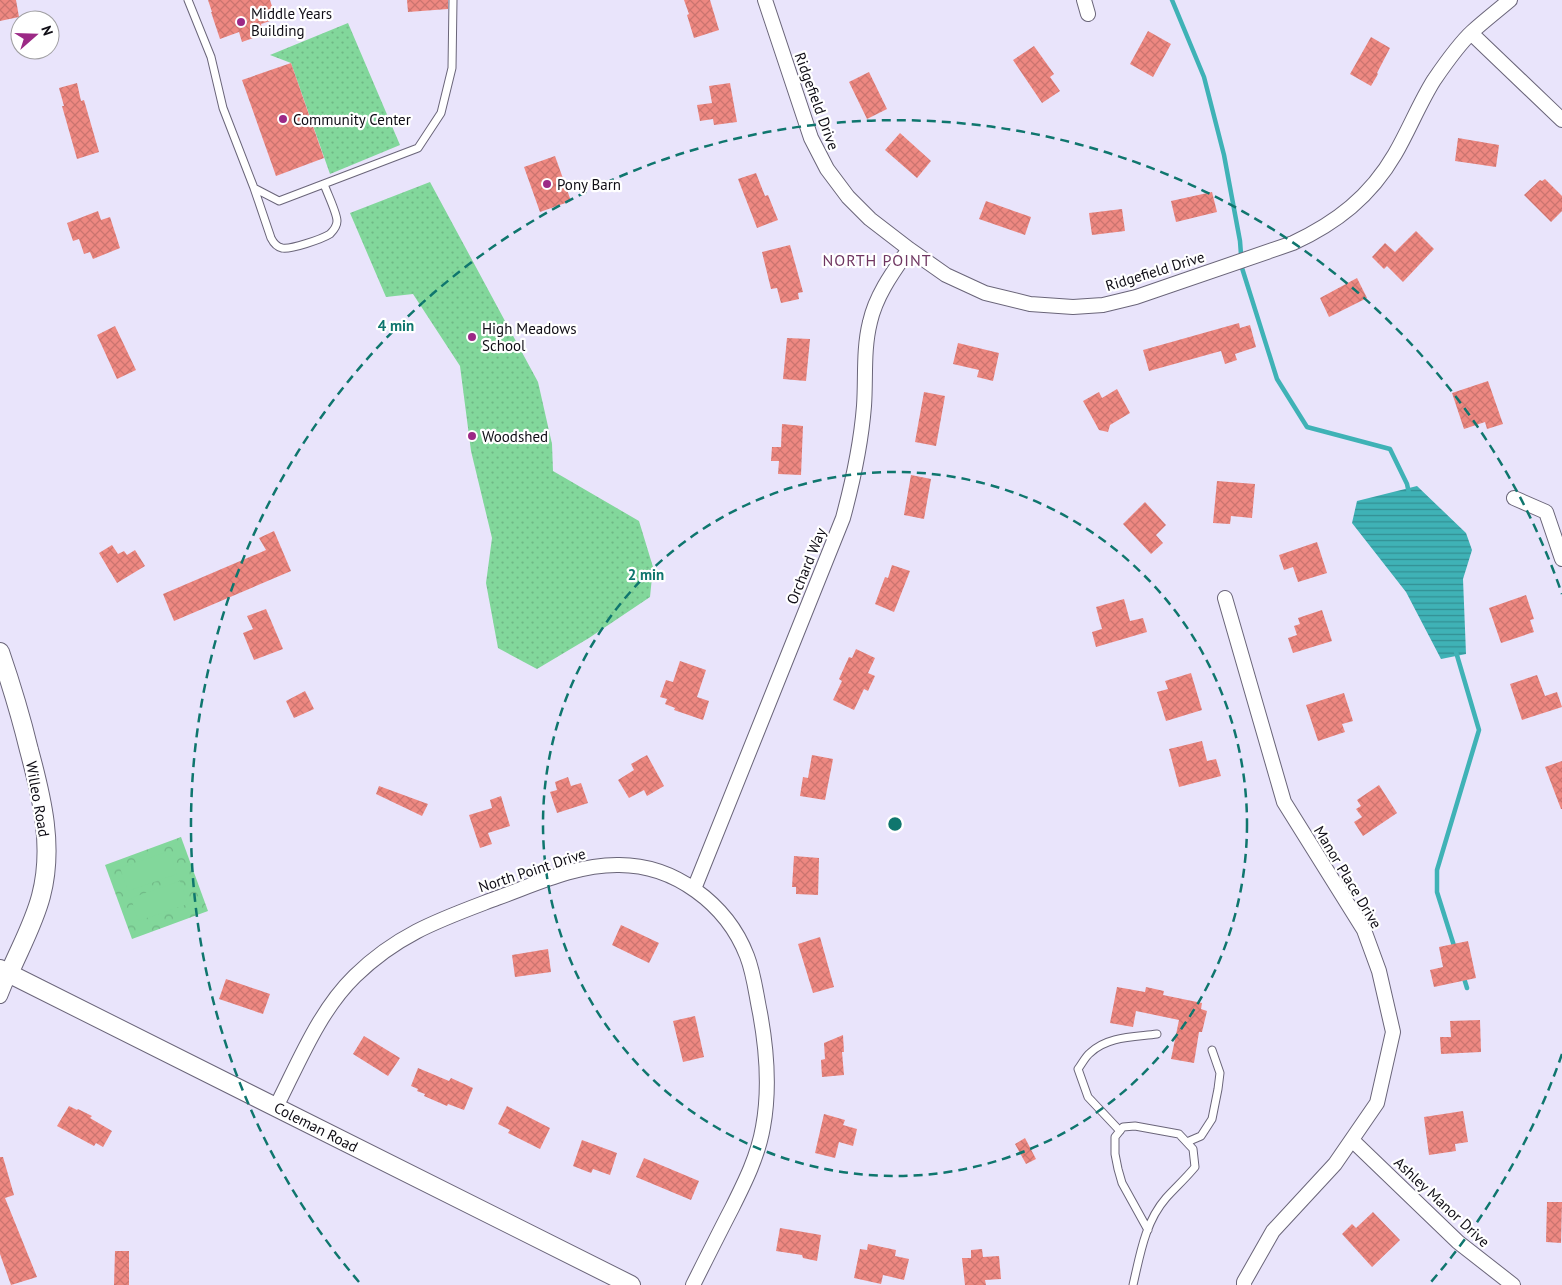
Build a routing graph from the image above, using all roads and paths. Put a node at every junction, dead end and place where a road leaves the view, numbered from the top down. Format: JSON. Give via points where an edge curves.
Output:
{"nodes":[{"id":1,"x":188,"y":0,"type":"edge"},
{"id":2,"x":453,"y":0,"type":"edge"},
{"id":3,"x":764,"y":0,"type":"edge"},
{"id":4,"x":1084,"y":0,"type":"edge"},
{"id":5,"x":1510,"y":0,"type":"edge"},
{"id":6,"x":1088,"y":14,"type":"dead end"},
{"id":7,"x":1471,"y":33,"type":"junction"},
{"id":8,"x":1562,"y":120,"type":"edge"},
{"id":9,"x":324,"y":184,"type":"junction"},
{"id":10,"x":254,"y":188,"type":"junction"},
{"id":11,"x":909,"y":249,"type":"junction"},
{"id":12,"x":1514,"y":498,"type":"dead end"},
{"id":13,"x":1562,"y":559,"type":"edge"},
{"id":14,"x":1225,"y":598,"type":"dead end"},
{"id":15,"x":0,"y":652,"type":"edge"},
{"id":16,"x":694,"y":889,"type":"junction"},
{"id":17,"x":5,"y":972,"type":"edge"},
{"id":18,"x":0,"y":996,"type":"edge"},
{"id":19,"x":1157,"y":1034,"type":"dead end"},
{"id":20,"x":1212,"y":1050,"type":"dead end"},
{"id":21,"x":276,"y":1107,"type":"junction"},
{"id":22,"x":1120,"y":1131,"type":"junction"},
{"id":23,"x":1352,"y":1140,"type":"junction"},
{"id":24,"x":1187,"y":1142,"type":"junction"},
{"id":25,"x":1148,"y":1230,"type":"junction"},
{"id":26,"x":631,"y":1285,"type":"edge"},
{"id":27,"x":692,"y":1285,"type":"edge"},
{"id":28,"x":1132,"y":1285,"type":"edge"},
{"id":29,"x":1244,"y":1285,"type":"edge"},
{"id":30,"x":1513,"y":1285,"type":"edge"}],
"edges":[{"from":1,"to":10,"type":"lane","via":[[211,57],[223,108]]},
{"from":2,"to":9,"type":"lane","via":[[452,68],[441,113],[418,148]]},
{"from":3,"to":11,"type":"street","name":"Ridgefield Drive","via":[[811,138],[827,169],[848,197]]},
{"from":4,"to":6,"type":"street"},
{"from":5,"to":7,"type":"street","name":"Ridgefield Drive"},
{"from":7,"to":8,"type":"street"},
{"from":7,"to":11,"type":"street","name":"Ridgefield Drive","via":[[1434,81],[1394,156],[1372,187],[1335,220],[1293,243],[1136,297],[1073,307],[1030,304],[985,293],[946,275]]},
{"from":9,"to":10,"type":"lane","via":[[279,202]]},
{"from":9,"to":10,"type":"lane","via":[[337,221],[336,227],[332,233],[290,248],[281,248],[270,238]]},
{"from":11,"to":16,"type":"street","name":"Orchard Way","via":[[883,286],[870,321],[861,440],[843,518]]},
{"from":12,"to":13,"type":"street","via":[[1546,512]]},
{"from":14,"to":23,"type":"street","name":"Manor Place Drive","via":[[1284,802],[1364,930],[1379,971],[1393,1032],[1377,1103]]},
{"from":15,"to":17,"type":"street","name":"Willeo Road","via":[[32,760],[44,812],[47,845],[41,896]]},
{"from":16,"to":21,"type":"street","name":"North Point Drive","via":[[672,876],[646,868],[619,864],[593,866],[565,873],[418,929],[375,958],[338,995],[316,1028]]},
{"from":16,"to":27,"type":"street","name":"North Point Drive","via":[[726,918],[747,957],[766,1042],[768,1088],[763,1129],[751,1169]]},
{"from":17,"to":18,"type":"street"},
{"from":17,"to":21,"type":"street","name":"Coleman Road"},
{"from":19,"to":22,"type":"lane","via":[[1120,1038],[1101,1045],[1089,1053],[1078,1069],[1088,1097]]},
{"from":20,"to":24,"type":"lane","via":[[1220,1073],[1212,1119],[1201,1136]]},
{"from":21,"to":26,"type":"street","name":"Coleman Road"},
{"from":22,"to":24,"type":"lane","via":[[1135,1126],[1180,1134]]},
{"from":22,"to":25,"type":"lane","via":[[1115,1137],[1115,1154],[1122,1183]]},
{"from":23,"to":29,"type":"street","name":"Manor Place Drive","via":[[1335,1164],[1273,1231]]},
{"from":23,"to":30,"type":"street","name":"Ashley Manor Drive","via":[[1458,1242]]},
{"from":24,"to":25,"type":"lane","via":[[1193,1149],[1195,1167],[1165,1199]]},
{"from":25,"to":28,"type":"lane"}]}
